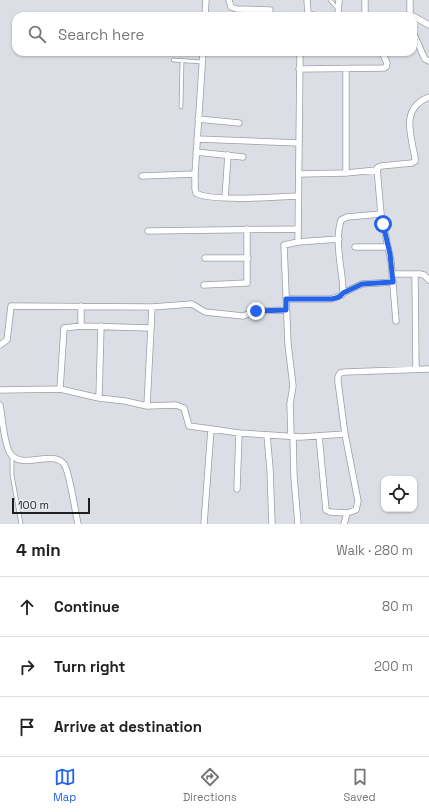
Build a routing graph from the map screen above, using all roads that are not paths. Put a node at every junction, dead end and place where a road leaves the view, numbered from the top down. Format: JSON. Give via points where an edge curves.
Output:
{"nodes":[{"id":1,"x":206,"y":0,"type":"edge"},
{"id":2,"x":229,"y":0,"type":"edge"},
{"id":3,"x":307,"y":0,"type":"edge"},
{"id":4,"x":330,"y":0,"type":"edge"},
{"id":5,"x":339,"y":0,"type":"edge"},
{"id":6,"x":365,"y":0,"type":"edge"},
{"id":7,"x":410,"y":0,"type":"edge"},
{"id":8,"x":270,"y":10,"type":"dead end"},
{"id":9,"x":205,"y":12,"type":"edge"},
{"id":10,"x":308,"y":12,"type":"edge"},
{"id":11,"x":337,"y":12,"type":"edge"},
{"id":12,"x":338,"y":12,"type":"edge"},
{"id":13,"x":365,"y":12,"type":"edge"},
{"id":14,"x":411,"y":12,"type":"edge"},
{"id":15,"x":417,"y":19,"type":"edge"},
{"id":16,"x":429,"y":24,"type":"edge"},
{"id":17,"x":417,"y":41,"type":"edge"},
{"id":18,"x":203,"y":56,"type":"edge"},
{"id":19,"x":300,"y":56,"type":"edge"},
{"id":20,"x":383,"y":56,"type":"edge"},
{"id":21,"x":173,"y":60,"type":"dead end"},
{"id":22,"x":182,"y":61,"type":"junction"},
{"id":23,"x":429,"y":61,"type":"edge"},
{"id":24,"x":202,"y":62,"type":"junction"},
{"id":25,"x":299,"y":69,"type":"junction"},
{"id":26,"x":346,"y":69,"type":"junction"},
{"id":27,"x":429,"y":97,"type":"edge"},
{"id":28,"x":181,"y":107,"type":"dead end"},
{"id":29,"x":198,"y":119,"type":"junction"},
{"id":30,"x":239,"y":123,"type":"dead end"},
{"id":31,"x":197,"y":139,"type":"junction"},
{"id":32,"x":299,"y":143,"type":"junction"},
{"id":33,"x":196,"y":152,"type":"junction"},
{"id":34,"x":228,"y":155,"type":"junction"},
{"id":35,"x":243,"y":157,"type":"dead end"},
{"id":36,"x":378,"y":170,"type":"junction"},
{"id":37,"x":346,"y":173,"type":"junction"},
{"id":38,"x":195,"y":174,"type":"junction"},
{"id":39,"x":298,"y":174,"type":"junction"},
{"id":40,"x":142,"y":176,"type":"dead end"},
{"id":41,"x":298,"y":196,"type":"junction"},
{"id":42,"x":225,"y":198,"type":"junction"},
{"id":43,"x":381,"y":214,"type":"junction"},
{"id":44,"x":247,"y":229,"type":"junction"},
{"id":45,"x":298,"y":229,"type":"junction"},
{"id":46,"x":148,"y":231,"type":"dead end"},
{"id":47,"x":339,"y":239,"type":"junction"},
{"id":48,"x":298,"y":242,"type":"junction"},
{"id":49,"x":355,"y":247,"type":"dead end"},
{"id":50,"x":388,"y":247,"type":"junction"},
{"id":51,"x":204,"y":258,"type":"dead end"},
{"id":52,"x":248,"y":258,"type":"junction"},
{"id":53,"x":392,"y":274,"type":"junction"},
{"id":54,"x":415,"y":274,"type":"junction"},
{"id":55,"x":429,"y":280,"type":"edge"},
{"id":56,"x":393,"y":282,"type":"junction"},
{"id":57,"x":204,"y":285,"type":"dead end"},
{"id":58,"x":343,"y":293,"type":"junction"},
{"id":59,"x":286,"y":299,"type":"junction"},
{"id":60,"x":81,"y":306,"type":"junction"},
{"id":61,"x":152,"y":307,"type":"junction"},
{"id":62,"x":286,"y":310,"type":"junction"},
{"id":63,"x":396,"y":321,"type":"dead end"},
{"id":64,"x":81,"y":326,"type":"junction"},
{"id":65,"x":101,"y":326,"type":"junction"},
{"id":66,"x":151,"y":328,"type":"junction"},
{"id":67,"x":0,"y":346,"type":"edge"},
{"id":68,"x":429,"y":369,"type":"edge"},
{"id":69,"x":416,"y":370,"type":"junction"},
{"id":70,"x":60,"y":389,"type":"junction"},
{"id":71,"x":0,"y":390,"type":"edge"},
{"id":72,"x":99,"y":398,"type":"junction"},
{"id":73,"x":0,"y":405,"type":"edge"},
{"id":74,"x":147,"y":406,"type":"junction"},
{"id":75,"x":211,"y":429,"type":"junction"},
{"id":76,"x":239,"y":433,"type":"junction"},
{"id":77,"x":345,"y":434,"type":"junction"},
{"id":78,"x":267,"y":435,"type":"junction"},
{"id":79,"x":292,"y":436,"type":"junction"},
{"id":80,"x":319,"y":436,"type":"junction"},
{"id":81,"x":12,"y":456,"type":"junction"},
{"id":82,"x":237,"y":489,"type":"dead end"},
{"id":83,"x":347,"y":513,"type":"junction"},
{"id":84,"x":21,"y":524,"type":"edge"},
{"id":85,"x":78,"y":524,"type":"edge"},
{"id":86,"x":204,"y":524,"type":"edge"},
{"id":87,"x":272,"y":524,"type":"edge"},
{"id":88,"x":298,"y":524,"type":"edge"},
{"id":89,"x":344,"y":524,"type":"edge"}],
"edges":[{"from":1,"to":9,"type":"street"},
{"from":2,"to":8,"type":"street","via":[[231,7],[237,10]]},
{"from":3,"to":10,"type":"street"},
{"from":4,"to":11,"type":"lane"},
{"from":5,"to":12,"type":"street"},
{"from":6,"to":13,"type":"street"},
{"from":7,"to":14,"type":"street"},
{"from":15,"to":16,"type":"street"},
{"from":17,"to":23,"type":"street","via":[[423,55]]},
{"from":18,"to":24,"type":"street"},
{"from":19,"to":25,"type":"street"},
{"from":20,"to":26,"type":"street","via":[[385,68]]},
{"from":21,"to":22,"type":"lane"},
{"from":22,"to":24,"type":"lane"},
{"from":22,"to":28,"type":"lane"},
{"from":24,"to":29,"type":"street"},
{"from":25,"to":26,"type":"street"},
{"from":25,"to":32,"type":"street"},
{"from":26,"to":37,"type":"street"},
{"from":27,"to":36,"type":"street","via":[[419,103],[410,115],[415,161],[381,166]]},
{"from":29,"to":30,"type":"street"},
{"from":29,"to":31,"type":"street"},
{"from":31,"to":32,"type":"street"},
{"from":31,"to":33,"type":"street"},
{"from":32,"to":39,"type":"street"},
{"from":33,"to":34,"type":"street"},
{"from":33,"to":38,"type":"street"},
{"from":34,"to":35,"type":"street"},
{"from":34,"to":42,"type":"street"},
{"from":36,"to":37,"type":"street"},
{"from":36,"to":43,"type":"street"},
{"from":37,"to":39,"type":"street"},
{"from":38,"to":40,"type":"street"},
{"from":38,"to":42,"type":"street","via":[[196,193],[200,196]]},
{"from":39,"to":41,"type":"street"},
{"from":41,"to":42,"type":"street"},
{"from":41,"to":45,"type":"street"},
{"from":43,"to":47,"type":"street","via":[[343,219],[340,223]]},
{"from":43,"to":50,"type":"street"},
{"from":44,"to":45,"type":"street"},
{"from":44,"to":46,"type":"street"},
{"from":44,"to":52,"type":"street"},
{"from":45,"to":48,"type":"street"},
{"from":47,"to":48,"type":"street"},
{"from":47,"to":58,"type":"street"},
{"from":48,"to":59,"type":"street","via":[[284,245]]},
{"from":49,"to":50,"type":"street"},
{"from":50,"to":53,"type":"street"},
{"from":51,"to":52,"type":"street"},
{"from":52,"to":57,"type":"street","via":[[247,283]]},
{"from":53,"to":54,"type":"street"},
{"from":53,"to":56,"type":"street"},
{"from":54,"to":55,"type":"street","via":[[422,274]]},
{"from":54,"to":69,"type":"street"},
{"from":56,"to":58,"type":"street","via":[[362,284]]},
{"from":56,"to":63,"type":"street"},
{"from":58,"to":59,"type":"street","via":[[331,299]]},
{"from":59,"to":62,"type":"street"},
{"from":60,"to":61,"type":"street"},
{"from":60,"to":64,"type":"street"},
{"from":60,"to":67,"type":"street","via":[[11,306],[7,340]]},
{"from":61,"to":62,"type":"street","via":[[192,304],[205,312],[237,316],[256,311]]},
{"from":61,"to":66,"type":"street"},
{"from":62,"to":79,"type":"street","via":[[293,386],[290,408]]},
{"from":64,"to":65,"type":"street"},
{"from":64,"to":70,"type":"street","via":[[67,327],[64,330]]},
{"from":65,"to":66,"type":"street"},
{"from":65,"to":72,"type":"street"},
{"from":66,"to":74,"type":"street"},
{"from":68,"to":69,"type":"street"},
{"from":69,"to":77,"type":"street","via":[[340,373],[338,382]]},
{"from":70,"to":71,"type":"street"},
{"from":70,"to":72,"type":"street"},
{"from":72,"to":74,"type":"street"},
{"from":73,"to":81,"type":"street","via":[[7,447]]},
{"from":74,"to":75,"type":"street","via":[[176,405],[184,408],[189,426]]},
{"from":75,"to":76,"type":"street"},
{"from":75,"to":86,"type":"street"},
{"from":76,"to":78,"type":"street"},
{"from":76,"to":82,"type":"street"},
{"from":77,"to":80,"type":"street"},
{"from":77,"to":83,"type":"street","via":[[358,501],[356,510]]},
{"from":78,"to":79,"type":"street"},
{"from":78,"to":87,"type":"street"},
{"from":79,"to":80,"type":"street"},
{"from":79,"to":88,"type":"street"},
{"from":80,"to":83,"type":"street","via":[[326,510]]},
{"from":81,"to":84,"type":"lane","via":[[12,475]]},
{"from":81,"to":85,"type":"street","via":[[26,460],[56,459],[63,464],[68,475]]},
{"from":83,"to":89,"type":"street"}]}
